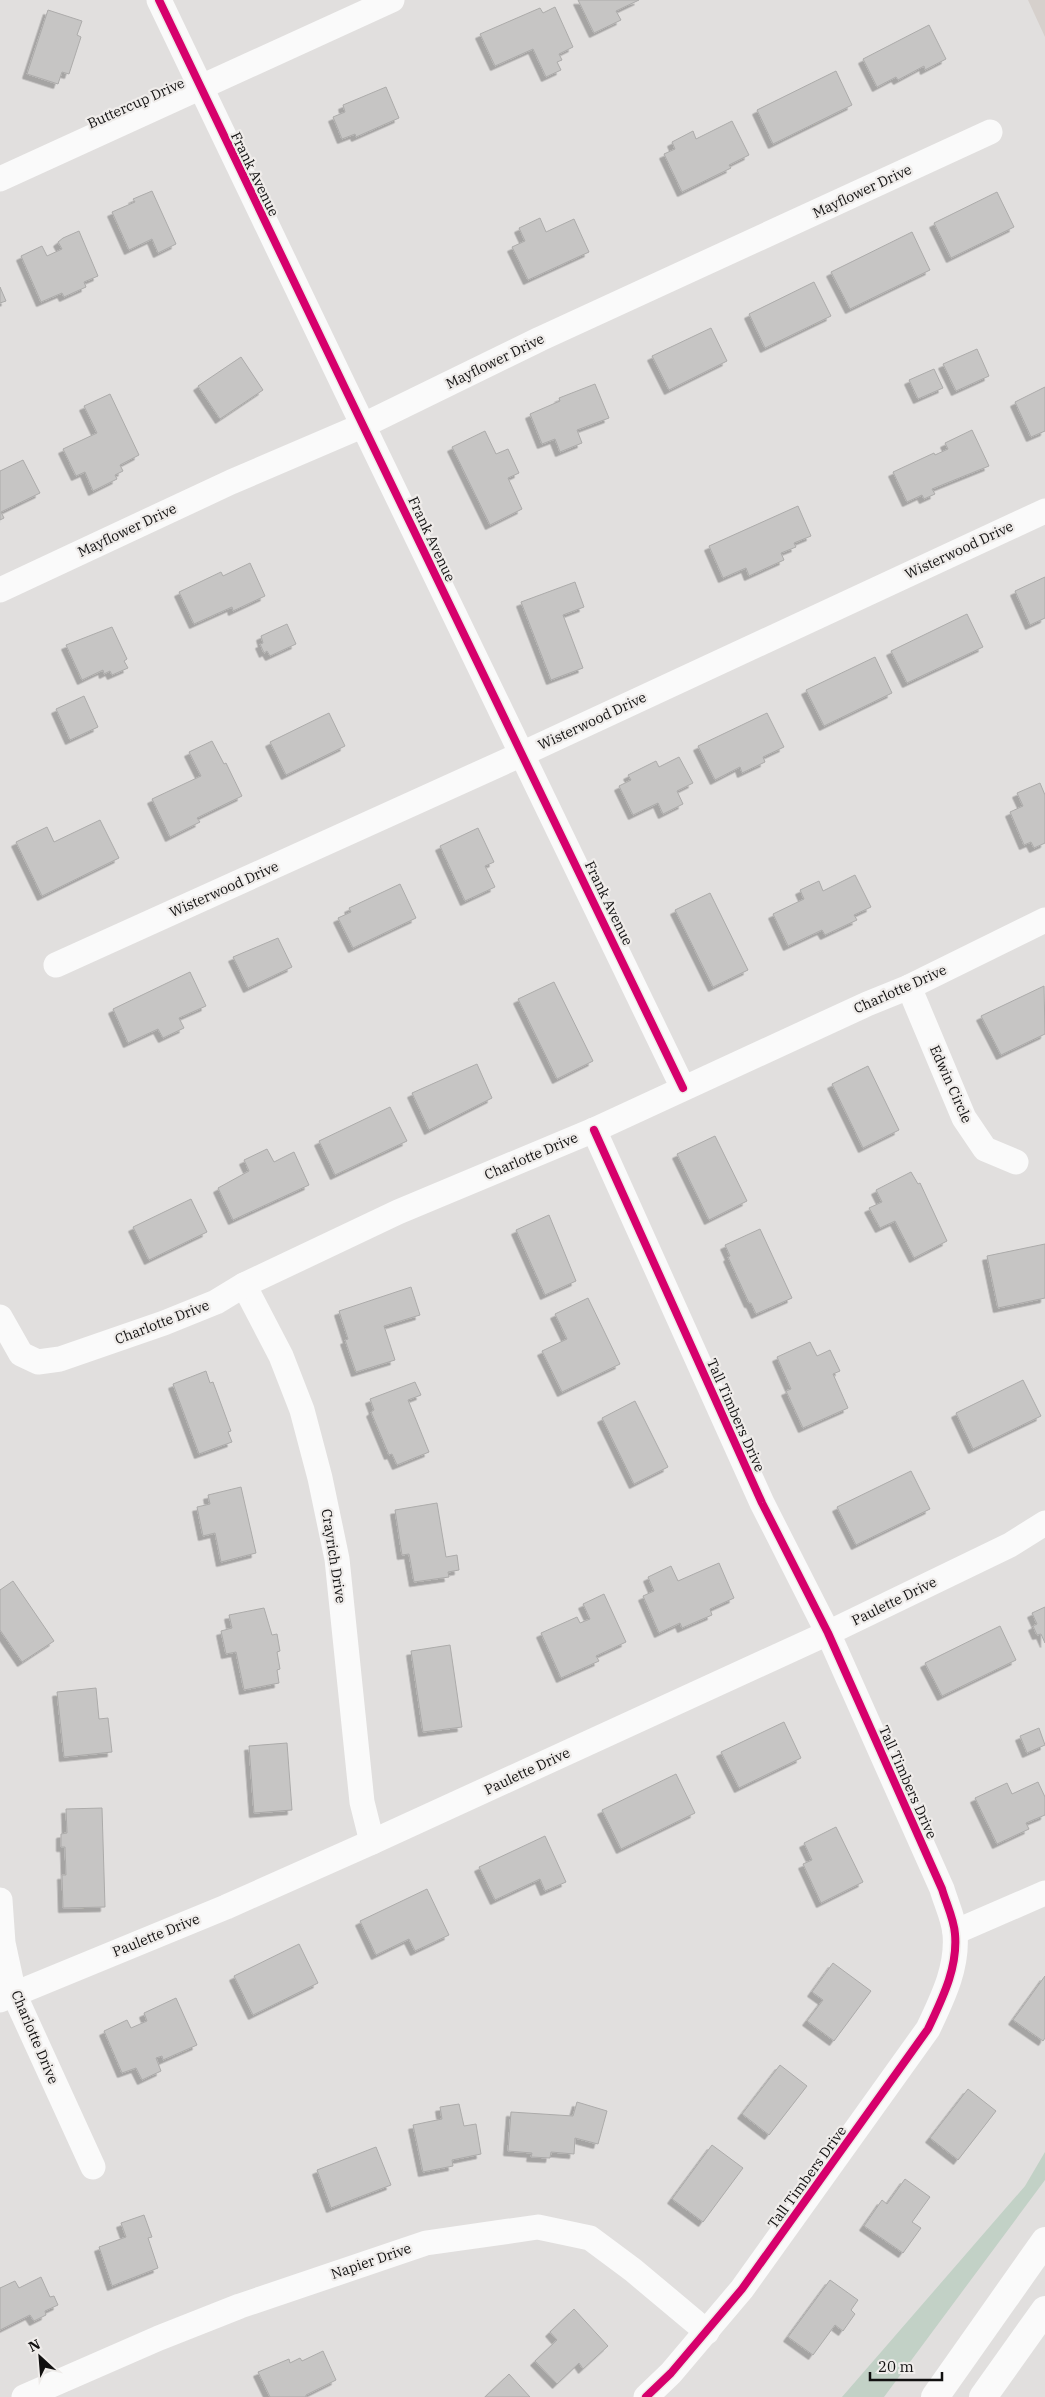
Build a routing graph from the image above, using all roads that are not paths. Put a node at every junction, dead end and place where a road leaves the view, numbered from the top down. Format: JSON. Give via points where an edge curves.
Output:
{"nodes":[{"id":1,"x":160,"y":0,"type":"edge"},
{"id":2,"x":392,"y":0,"type":"edge"},
{"id":3,"x":201,"y":88,"type":"junction"},
{"id":4,"x":990,"y":132,"type":"dead end"},
{"id":5,"x":0,"y":179,"type":"edge"},
{"id":6,"x":364,"y":424,"type":"junction"},
{"id":7,"x":1045,"y":511,"type":"edge"},
{"id":8,"x":0,"y":590,"type":"edge"},
{"id":9,"x":522,"y":754,"type":"junction"},
{"id":10,"x":1045,"y":920,"type":"edge"},
{"id":11,"x":56,"y":965,"type":"dead end"},
{"id":12,"x":909,"y":987,"type":"junction"},
{"id":13,"x":683,"y":1088,"type":"junction"},
{"id":14,"x":594,"y":1130,"type":"junction"},
{"id":15,"x":1016,"y":1162,"type":"dead end"},
{"id":16,"x":244,"y":1285,"type":"junction"},
{"id":17,"x":0,"y":1316,"type":"edge"},
{"id":18,"x":1045,"y":1523,"type":"edge"},
{"id":19,"x":828,"y":1633,"type":"junction"},
{"id":20,"x":372,"y":1842,"type":"junction"},
{"id":21,"x":1045,"y":1894,"type":"edge"},
{"id":22,"x":0,"y":1900,"type":"edge"},
{"id":23,"x":955,"y":1932,"type":"junction"},
{"id":24,"x":7,"y":1997,"type":"edge"},
{"id":25,"x":93,"y":2167,"type":"dead end"},
{"id":26,"x":1045,"y":2241,"type":"edge"},
{"id":27,"x":1045,"y":2310,"type":"edge"},
{"id":28,"x":707,"y":2332,"type":"junction"},
{"id":29,"x":24,"y":2397,"type":"edge"},
{"id":30,"x":646,"y":2397,"type":"edge"},
{"id":31,"x":935,"y":2397,"type":"edge"},
{"id":32,"x":983,"y":2397,"type":"edge"}],
"edges":[{"from":1,"to":3,"type":"street","name":"Frank Avenue"},
{"from":2,"to":3,"type":"street","name":"Buttercup Drive"},
{"from":3,"to":5,"type":"street","name":"Buttercup Drive"},
{"from":3,"to":6,"type":"street","name":"Frank Avenue"},
{"from":4,"to":6,"type":"street","name":"Mayflower Drive","via":[[540,339]]},
{"from":6,"to":8,"type":"street","name":"Mayflower Drive"},
{"from":6,"to":9,"type":"street","name":"Frank Avenue"},
{"from":7,"to":9,"type":"street","name":"Wisterwood Drive"},
{"from":9,"to":11,"type":"street","name":"Wisterwood Drive"},
{"from":9,"to":13,"type":"street","name":"Frank Avenue"},
{"from":10,"to":12,"type":"street","name":"Charlotte Drive"},
{"from":12,"to":13,"type":"street","name":"Charlotte Drive"},
{"from":12,"to":15,"type":"street","name":"Edwin Circle","via":[[964,1118],[985,1149]]},
{"from":13,"to":14,"type":"street","name":"Charlotte Drive"},
{"from":14,"to":16,"type":"street","name":"Charlotte Drive","via":[[398,1212]]},
{"from":14,"to":19,"type":"street","name":"Tall Timbers Drive","via":[[762,1503]]},
{"from":16,"to":17,"type":"street","name":"Charlotte Drive","via":[[216,1302],[164,1322],[60,1359],[38,1362],[21,1354]]},
{"from":16,"to":20,"type":"street","name":"Crayrich Drive","via":[[280,1356],[302,1410],[320,1478],[337,1559],[362,1802]]},
{"from":18,"to":19,"type":"street","name":"Paulette Drive","via":[[1010,1545]]},
{"from":19,"to":20,"type":"street","name":"Paulette Drive"},
{"from":19,"to":23,"type":"street","name":"Tall Timbers Drive","via":[[942,1889]]},
{"from":20,"to":24,"type":"street","name":"Paulette Drive","via":[[226,1907]]},
{"from":21,"to":23,"type":"street"},
{"from":22,"to":24,"type":"street","name":"Charlotte Drive"},
{"from":23,"to":28,"type":"street","name":"Tall Timbers Drive","via":[[955,1958],[947,1988],[928,2029],[742,2289]]},
{"from":24,"to":25,"type":"street","name":"Charlotte Drive"},
{"from":26,"to":31,"type":"highway"},
{"from":27,"to":32,"type":"highway"},
{"from":28,"to":29,"type":"street","name":"Napier Drive","via":[[590,2238],[538,2227],[426,2242],[231,2310]]},
{"from":28,"to":30,"type":"street","name":"Tall Timbers Drive"}]}
